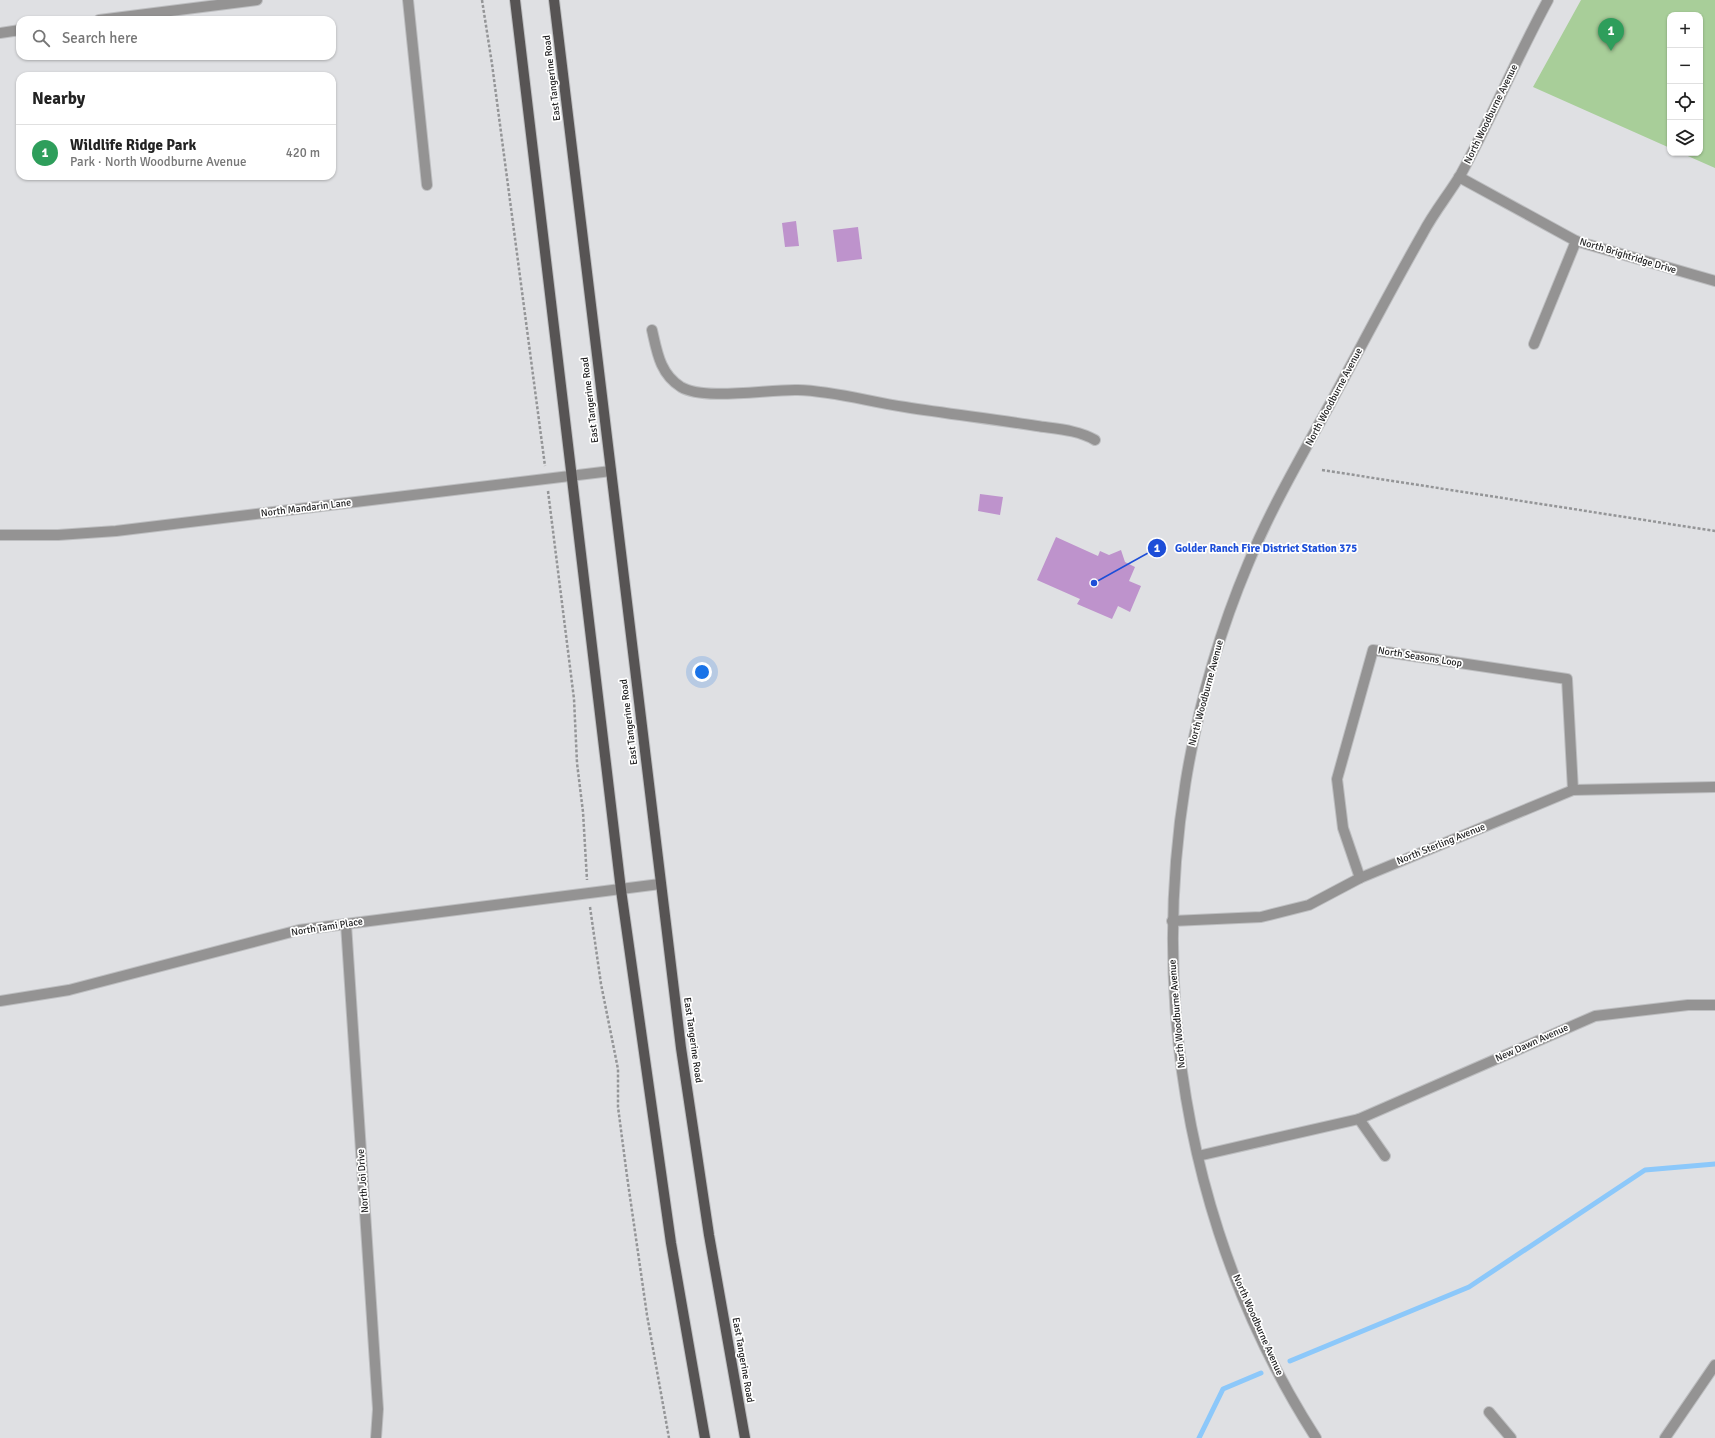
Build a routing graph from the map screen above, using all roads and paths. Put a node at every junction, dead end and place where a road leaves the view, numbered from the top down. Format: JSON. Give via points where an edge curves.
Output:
{"nodes":[{"id":1,"x":257,"y":0,"type":"edge"},
{"id":2,"x":408,"y":0,"type":"edge"},
{"id":3,"x":482,"y":0,"type":"edge"},
{"id":4,"x":515,"y":0,"type":"edge"},
{"id":5,"x":554,"y":0,"type":"edge"},
{"id":6,"x":1548,"y":0,"type":"edge"},
{"id":7,"x":131,"y":16,"type":"edge"},
{"id":8,"x":16,"y":31,"type":"edge"},
{"id":9,"x":0,"y":33,"type":"edge"},
{"id":10,"x":1459,"y":177,"type":"junction"},
{"id":11,"x":427,"y":185,"type":"dead end"},
{"id":12,"x":1576,"y":241,"type":"junction"},
{"id":13,"x":1715,"y":281,"type":"edge"},
{"id":14,"x":652,"y":330,"type":"dead end"},
{"id":15,"x":1534,"y":344,"type":"dead end"},
{"id":16,"x":1095,"y":440,"type":"dead end"},
{"id":17,"x":1322,"y":470,"type":"dead end"},
{"id":18,"x":611,"y":471,"type":"junction"},
{"id":19,"x":571,"y":476,"type":"junction"},
{"id":20,"x":546,"y":479,"type":"junction"},
{"id":21,"x":1715,"y":531,"type":"edge"},
{"id":22,"x":0,"y":535,"type":"edge"},
{"id":23,"x":1715,"y":787,"type":"edge"},
{"id":24,"x":1573,"y":790,"type":"junction"},
{"id":25,"x":1360,"y":878,"type":"junction"},
{"id":26,"x":660,"y":884,"type":"junction"},
{"id":27,"x":621,"y":890,"type":"junction"},
{"id":28,"x":588,"y":894,"type":"junction"},
{"id":29,"x":1172,"y":921,"type":"junction"},
{"id":30,"x":346,"y":924,"type":"junction"},
{"id":31,"x":0,"y":1001,"type":"edge"},
{"id":32,"x":1715,"y":1005,"type":"edge"},
{"id":33,"x":1359,"y":1119,"type":"junction"},
{"id":34,"x":1198,"y":1156,"type":"junction"},
{"id":35,"x":1385,"y":1156,"type":"dead end"},
{"id":36,"x":1715,"y":1365,"type":"edge"},
{"id":37,"x":1489,"y":1412,"type":"dead end"},
{"id":38,"x":376,"y":1438,"type":"edge"},
{"id":39,"x":668,"y":1438,"type":"edge"},
{"id":40,"x":705,"y":1438,"type":"edge"},
{"id":41,"x":745,"y":1438,"type":"edge"},
{"id":42,"x":1316,"y":1438,"type":"edge"},
{"id":43,"x":1511,"y":1438,"type":"edge"},
{"id":44,"x":1665,"y":1438,"type":"edge"}],
"edges":[{"from":1,"to":7,"type":"street"},
{"from":2,"to":11,"type":"street"},
{"from":3,"to":20,"type":"path"},
{"from":4,"to":19,"type":"main road"},
{"from":5,"to":18,"type":"main road","name":"East Tangerine Road"},
{"from":6,"to":10,"type":"street","name":"North Woodburne Avenue"},
{"from":8,"to":9,"type":"street"},
{"from":10,"to":12,"type":"street","name":"North Brightridge Drive"},
{"from":10,"to":29,"type":"street","name":"North Woodburne Avenue","via":[[1425,229],[1291,476],[1265,526],[1234,600],[1206,686],[1190,754],[1176,849]]},
{"from":12,"to":13,"type":"street","name":"North Brightridge Drive"},
{"from":12,"to":15,"type":"street"},
{"from":14,"to":16,"type":"street","via":[[662,367],[672,380],[682,388],[692,391],[715,394],[782,390],[824,392],[1070,431]]},
{"from":17,"to":21,"type":"path"},
{"from":18,"to":19,"type":"street","name":"North Mandarin Lane"},
{"from":18,"to":26,"type":"main road","name":"East Tangerine Road"},
{"from":19,"to":20,"type":"street","name":"North Mandarin Lane"},
{"from":19,"to":27,"type":"main road"},
{"from":20,"to":22,"type":"street","name":"North Mandarin Lane","via":[[116,531]]},
{"from":20,"to":28,"type":"path","via":[[574,699]]},
{"from":23,"to":24,"type":"street","name":"North Sterling Avenue"},
{"from":24,"to":25,"type":"street","name":"North Sterling Avenue"},
{"from":24,"to":25,"type":"street","name":"North Seasons Loop","via":[[1567,679],[1373,650],[1337,779],[1343,828]]},
{"from":25,"to":29,"type":"street","name":"North Sterling Avenue","via":[[1309,905],[1262,917]]},
{"from":26,"to":27,"type":"street","name":"North Tami Place"},
{"from":26,"to":41,"type":"main road","name":"East Tangerine Road","via":[[695,1147]]},
{"from":27,"to":28,"type":"street","name":"North Tami Place"},
{"from":27,"to":40,"type":"main road","via":[[671,1243]]},
{"from":28,"to":30,"type":"street","name":"North Tami Place"},
{"from":28,"to":39,"type":"path","via":[[596,954],[617,1065],[618,1107],[627,1176]]},
{"from":29,"to":34,"type":"street","name":"North Woodburne Avenue","via":[[1172,962],[1180,1052],[1186,1099]]},
{"from":30,"to":31,"type":"street","name":"North Tami Place","via":[[299,930],[265,938],[70,990]]},
{"from":30,"to":38,"type":"street","name":"North Joi Drive","via":[[378,1409]]},
{"from":32,"to":33,"type":"street","name":"New Dawn Avenue","via":[[1688,1005],[1595,1016]]},
{"from":33,"to":34,"type":"street","name":"New Dawn Avenue"},
{"from":33,"to":35,"type":"street"},
{"from":34,"to":42,"type":"street","name":"North Woodburne Avenue","via":[[1220,1233],[1259,1332]]},
{"from":36,"to":44,"type":"street"},
{"from":37,"to":43,"type":"street"}]}
